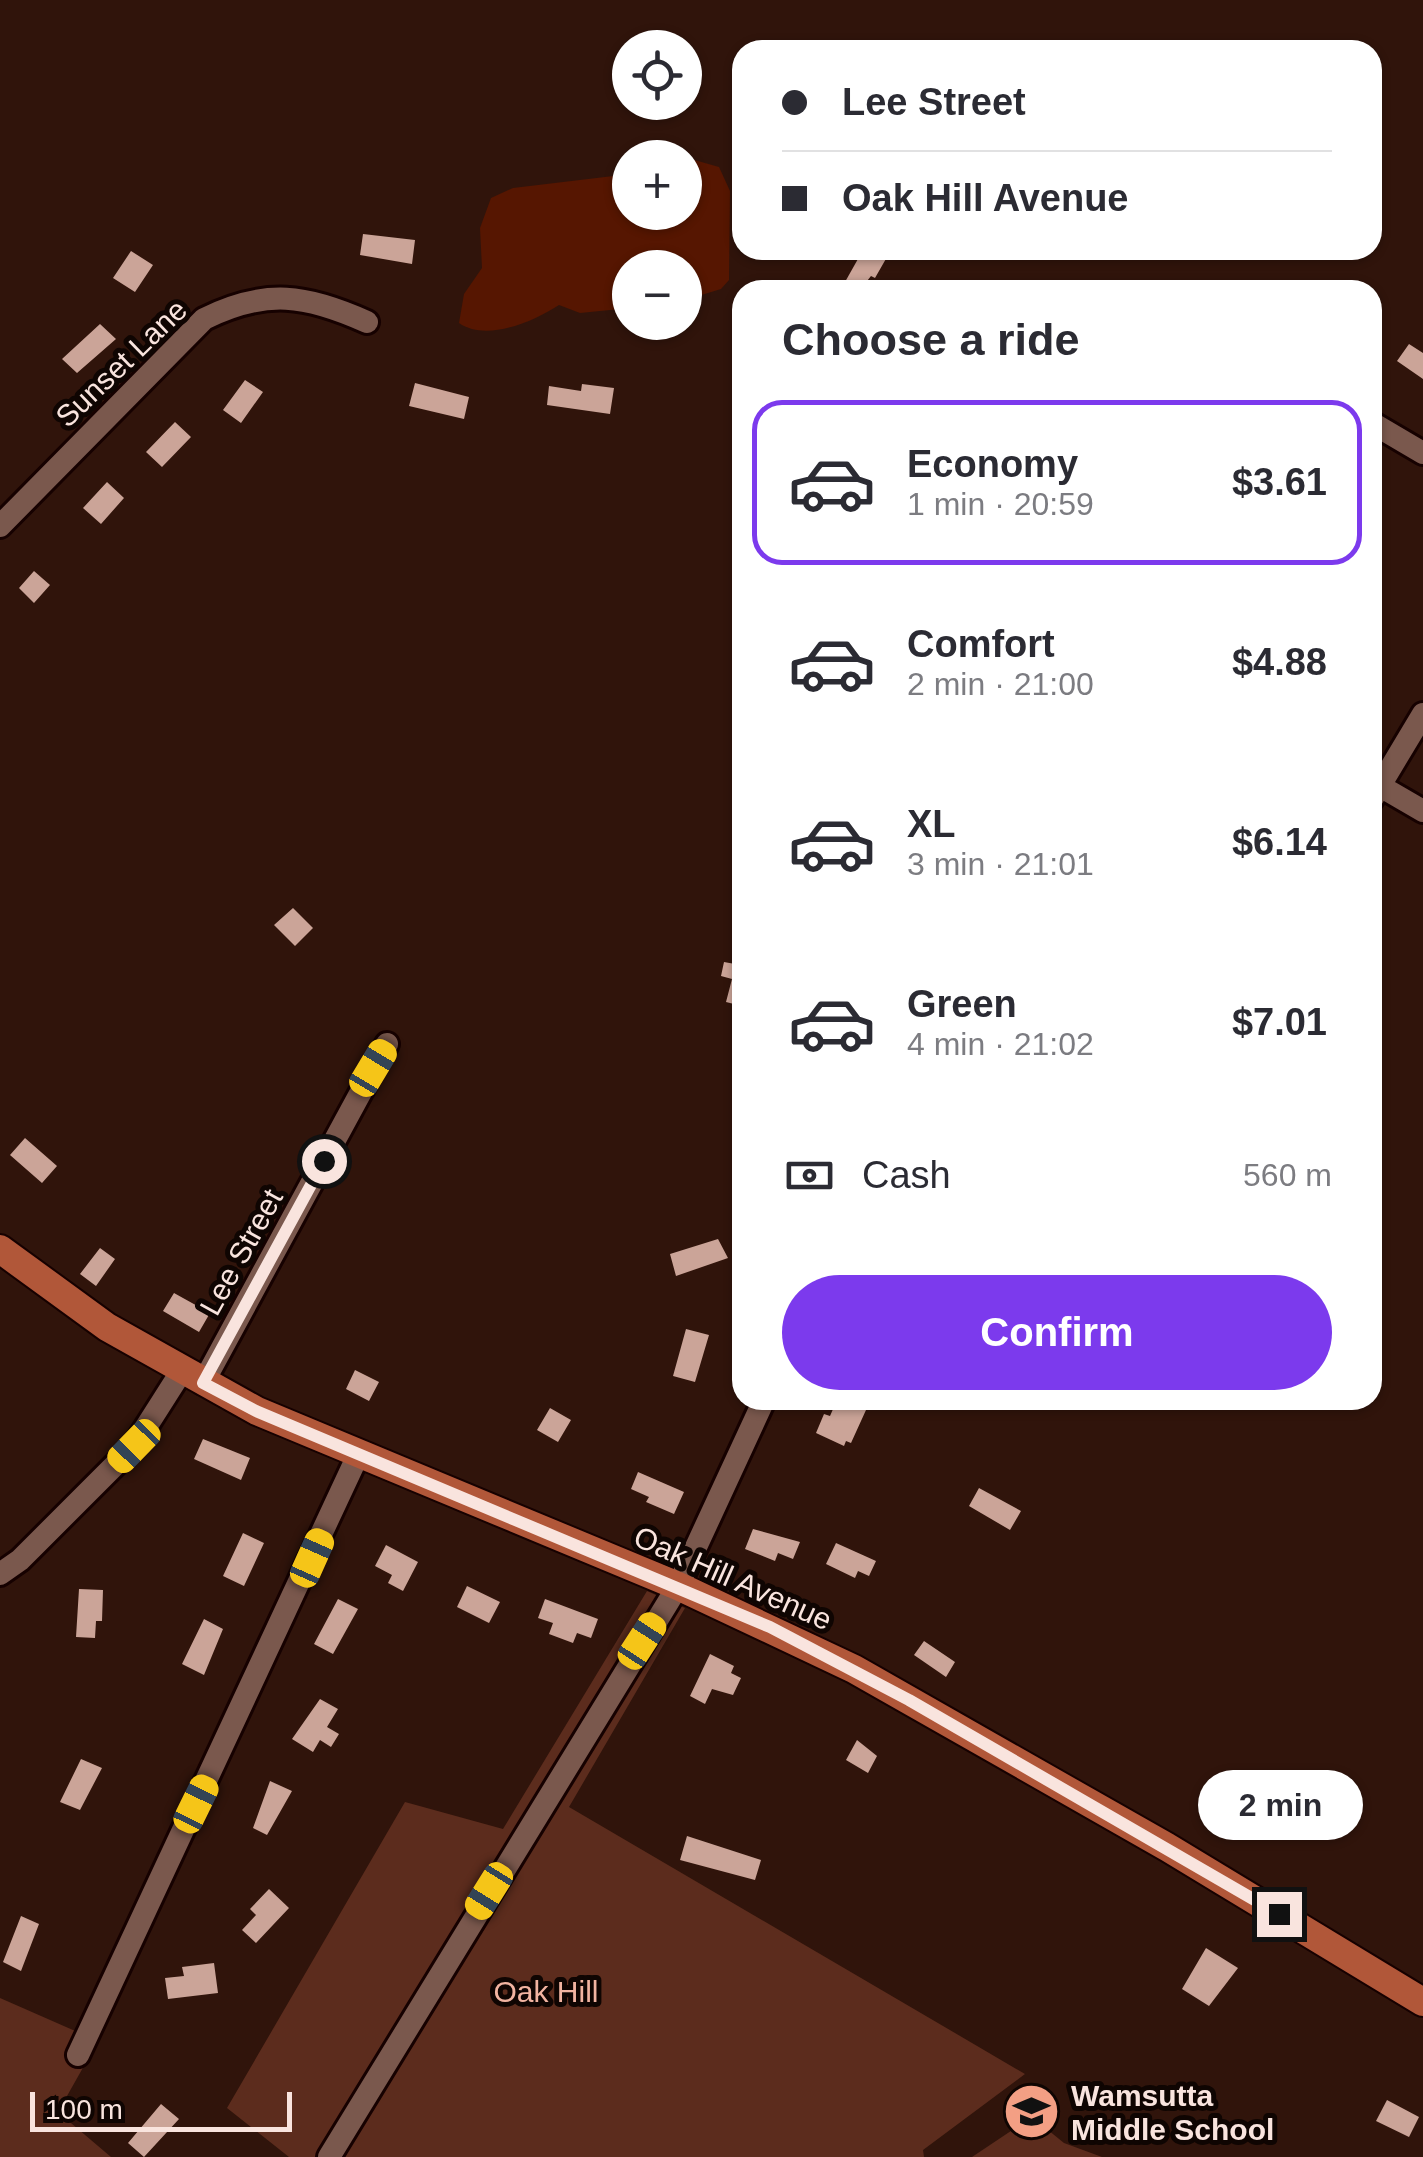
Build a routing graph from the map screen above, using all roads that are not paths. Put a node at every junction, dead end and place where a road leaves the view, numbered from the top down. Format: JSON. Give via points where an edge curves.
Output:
{"nodes":[{"id":1,"x":367,"y":322,"type":"dead end"},
{"id":2,"x":1382,"y":428,"type":"edge"},
{"id":3,"x":1423,"y":453,"type":"edge"},
{"id":4,"x":0,"y":526,"type":"edge"},
{"id":5,"x":1423,"y":714,"type":"edge"},
{"id":6,"x":1382,"y":782,"type":"edge"},
{"id":7,"x":1382,"y":794,"type":"edge"},
{"id":8,"x":1423,"y":811,"type":"edge"},
{"id":9,"x":387,"y":1044,"type":"dead end"},
{"id":10,"x":0,"y":1249,"type":"edge"},
{"id":11,"x":192,"y":1377,"type":"junction"},
{"id":12,"x":759,"y":1410,"type":"edge"},
{"id":13,"x":359,"y":1454,"type":"junction"},
{"id":14,"x":0,"y":1574,"type":"edge"},
{"id":15,"x":678,"y":1586,"type":"junction"},
{"id":16,"x":1423,"y":2002,"type":"edge"},
{"id":17,"x":78,"y":2055,"type":"dead end"},
{"id":18,"x":329,"y":2157,"type":"edge"}],
"edges":[{"from":1,"to":4,"type":"street","name":"Sunset Lane","via":[[321,301],[293,297],[228,307],[204,320]]},
{"from":2,"to":3,"type":"street"},
{"from":5,"to":6,"type":"street"},
{"from":7,"to":8,"type":"street"},
{"from":9,"to":11,"type":"street","name":"Lee Street"},
{"from":10,"to":11,"type":"main road","name":"Oak Hill Avenue"},
{"from":11,"to":13,"type":"main road","name":"Oak Hill Avenue"},
{"from":11,"to":14,"type":"street","name":"Lee Street","via":[[134,1446]]},
{"from":12,"to":15,"type":"street"},
{"from":13,"to":15,"type":"main road","name":"Oak Hill Avenue"},
{"from":13,"to":17,"type":"street"},
{"from":15,"to":16,"type":"main road","name":"Oak Hill Avenue","via":[[882,1684]]},
{"from":15,"to":18,"type":"street"}]}
